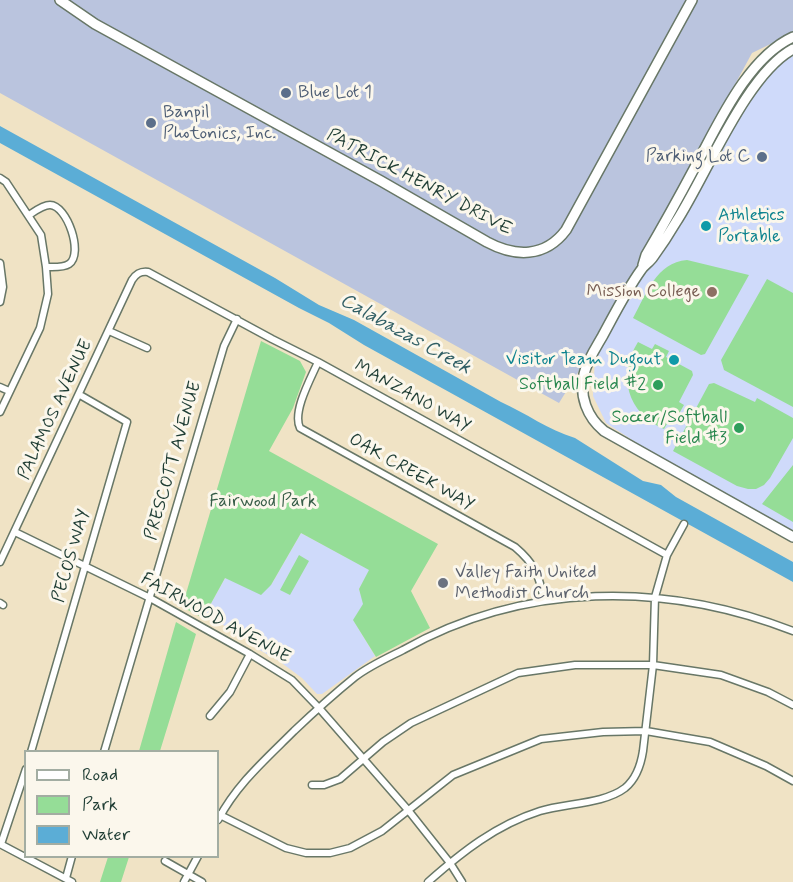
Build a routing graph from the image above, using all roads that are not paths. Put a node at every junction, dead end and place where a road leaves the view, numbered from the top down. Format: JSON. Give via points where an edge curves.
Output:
{"nodes":[{"id":1,"x":60,"y":0,"type":"edge"},
{"id":2,"x":692,"y":0,"type":"edge"},
{"id":3,"x":793,"y":37,"type":"edge"},
{"id":4,"x":793,"y":49,"type":"edge"},
{"id":5,"x":0,"y":178,"type":"edge"},
{"id":6,"x":29,"y":215,"type":"junction"},
{"id":7,"x":0,"y":264,"type":"edge"},
{"id":8,"x":46,"y":267,"type":"junction"},
{"id":9,"x":642,"y":267,"type":"junction"},
{"id":10,"x":140,"y":273,"type":"joint"},
{"id":11,"x":0,"y":302,"type":"edge"},
{"id":12,"x":237,"y":319,"type":"junction"},
{"id":13,"x":109,"y":331,"type":"junction"},
{"id":14,"x":147,"y":348,"type":"dead end"},
{"id":15,"x":318,"y":362,"type":"junction"},
{"id":16,"x":0,"y":387,"type":"edge"},
{"id":17,"x":9,"y":392,"type":"junction"},
{"id":18,"x":80,"y":394,"type":"junction"},
{"id":19,"x":0,"y":412,"type":"edge"},
{"id":20,"x":684,"y":524,"type":"dead end"},
{"id":21,"x":15,"y":532,"type":"junction"},
{"id":22,"x":793,"y":537,"type":"edge"},
{"id":23,"x":667,"y":555,"type":"junction"},
{"id":24,"x":0,"y":562,"type":"edge"},
{"id":25,"x":84,"y":565,"type":"junction"},
{"id":26,"x":655,"y":597,"type":"junction"},
{"id":27,"x":150,"y":598,"type":"junction"},
{"id":28,"x":544,"y":600,"type":"junction"},
{"id":29,"x":793,"y":631,"type":"edge"},
{"id":30,"x":250,"y":654,"type":"junction"},
{"id":31,"x":653,"y":665,"type":"junction"},
{"id":32,"x":793,"y":705,"type":"edge"},
{"id":33,"x":319,"y":708,"type":"junction"},
{"id":34,"x":210,"y":716,"type":"dead end"},
{"id":35,"x":646,"y":731,"type":"junction"},
{"id":36,"x":32,"y":750,"type":"edge"},
{"id":37,"x":105,"y":750,"type":"edge"},
{"id":38,"x":363,"y":759,"type":"junction"},
{"id":39,"x":24,"y":775,"type":"edge"},
{"id":40,"x":793,"y":781,"type":"edge"},
{"id":41,"x":312,"y":785,"type":"dead end"},
{"id":42,"x":408,"y":810,"type":"junction"},
{"id":43,"x":219,"y":815,"type":"edge"},
{"id":44,"x":219,"y":816,"type":"edge"},
{"id":45,"x":0,"y":844,"type":"edge"},
{"id":46,"x":24,"y":856,"type":"edge"},
{"id":47,"x":27,"y":858,"type":"edge"},
{"id":48,"x":71,"y":858,"type":"edge"},
{"id":49,"x":197,"y":858,"type":"edge"},
{"id":50,"x":165,"y":861,"type":"dead end"},
{"id":51,"x":450,"y":863,"type":"junction"},
{"id":52,"x":188,"y":874,"type":"junction"},
{"id":53,"x":66,"y":878,"type":"junction"},
{"id":54,"x":72,"y":882,"type":"edge"},
{"id":55,"x":184,"y":882,"type":"edge"},
{"id":56,"x":202,"y":882,"type":"edge"},
{"id":57,"x":428,"y":882,"type":"edge"},
{"id":58,"x":462,"y":882,"type":"edge"}],
"edges":[{"from":1,"to":2,"type":"street","name":"PATRICK HENRY DRIVE","via":[[95,24],[487,242],[526,254],[547,248],[566,230]]},
{"from":3,"to":9,"type":"street","via":[[772,49],[733,100]]},
{"from":4,"to":9,"type":"street","via":[[778,59],[750,94],[677,221],[652,259]]},
{"from":5,"to":6,"type":"street"},
{"from":6,"to":8,"type":"street","via":[[40,235]]},
{"from":6,"to":8,"type":"street","via":[[45,206],[56,206],[74,239],[72,261]]},
{"from":7,"to":11,"type":"street"},
{"from":8,"to":17,"type":"street","via":[[48,294],[40,328]]},
{"from":9,"to":22,"type":"street","via":[[586,368],[583,393],[590,415],[610,435]]},
{"from":10,"to":12,"type":"street","name":"MANZANO WAY","via":[[148,272]]},
{"from":10,"to":13,"type":"street","name":"PALAMOS AVENUE","via":[[132,280]]},
{"from":12,"to":15,"type":"street","name":"MANZANO WAY"},
{"from":12,"to":27,"type":"street","name":"PRESCOTT AVENUE","via":[[224,346]]},
{"from":13,"to":14,"type":"street"},
{"from":13,"to":18,"type":"street","name":"PALAMOS AVENUE"},
{"from":15,"to":23,"type":"street","name":"MANZANO WAY"},
{"from":15,"to":28,"type":"street","name":"OAK CREEK WAY","via":[[302,399],[297,420],[300,428],[514,548],[532,564]]},
{"from":16,"to":17,"type":"street"},
{"from":17,"to":19,"type":"street"},
{"from":18,"to":21,"type":"street","name":"PALAMOS AVENUE"},
{"from":18,"to":25,"type":"street","name":"PECOS WAY","via":[[127,422]]},
{"from":20,"to":23,"type":"street"},
{"from":21,"to":24,"type":"street","name":"PALAMOS AVENUE"},
{"from":21,"to":25,"type":"street","name":"FAIRWOOD AVENUE"},
{"from":23,"to":26,"type":"street"},
{"from":25,"to":27,"type":"street","name":"FAIRWOOD AVENUE"},
{"from":25,"to":36,"type":"street","name":"PECOS WAY"},
{"from":26,"to":28,"type":"street","via":[[604,594]]},
{"from":26,"to":29,"type":"street","via":[[721,608]]},
{"from":26,"to":31,"type":"street"},
{"from":27,"to":30,"type":"street","name":"FAIRWOOD AVENUE"},
{"from":27,"to":37,"type":"street","name":"PRESCOTT AVENUE"},
{"from":28,"to":33,"type":"street","via":[[484,614],[427,636],[356,676]]},
{"from":30,"to":33,"type":"street","name":"FAIRWOOD AVENUE","via":[[286,675]]},
{"from":30,"to":34,"type":"street","via":[[230,692]]},
{"from":31,"to":32,"type":"street","via":[[721,675]]},
{"from":31,"to":35,"type":"street"},
{"from":31,"to":38,"type":"street","via":[[575,665],[518,673],[411,723]]},
{"from":33,"to":38,"type":"street","name":"FAIRWOOD AVENUE"},
{"from":33,"to":43,"type":"street","via":[[242,782]]},
{"from":35,"to":40,"type":"street","via":[[710,741]]},
{"from":35,"to":42,"type":"street","via":[[541,739],[453,776]]},
{"from":35,"to":51,"type":"street","via":[[641,763],[626,787],[602,798],[516,820],[492,832]]},
{"from":38,"to":41,"type":"street","via":[[340,779]]},
{"from":38,"to":42,"type":"street","name":"FAIRWOOD AVENUE"},
{"from":39,"to":45,"type":"street"},
{"from":42,"to":44,"type":"street","via":[[369,840],[330,853],[285,848]]},
{"from":42,"to":51,"type":"street","name":"FAIRWOOD AVENUE"},
{"from":45,"to":46,"type":"street"},
{"from":47,"to":53,"type":"street"},
{"from":48,"to":53,"type":"street"},
{"from":49,"to":52,"type":"street"},
{"from":50,"to":52,"type":"street"},
{"from":51,"to":57,"type":"street"},
{"from":51,"to":58,"type":"street","name":"FAIRWOOD AVENUE"},
{"from":52,"to":55,"type":"street"},
{"from":52,"to":56,"type":"street"},
{"from":53,"to":54,"type":"street"}]}
